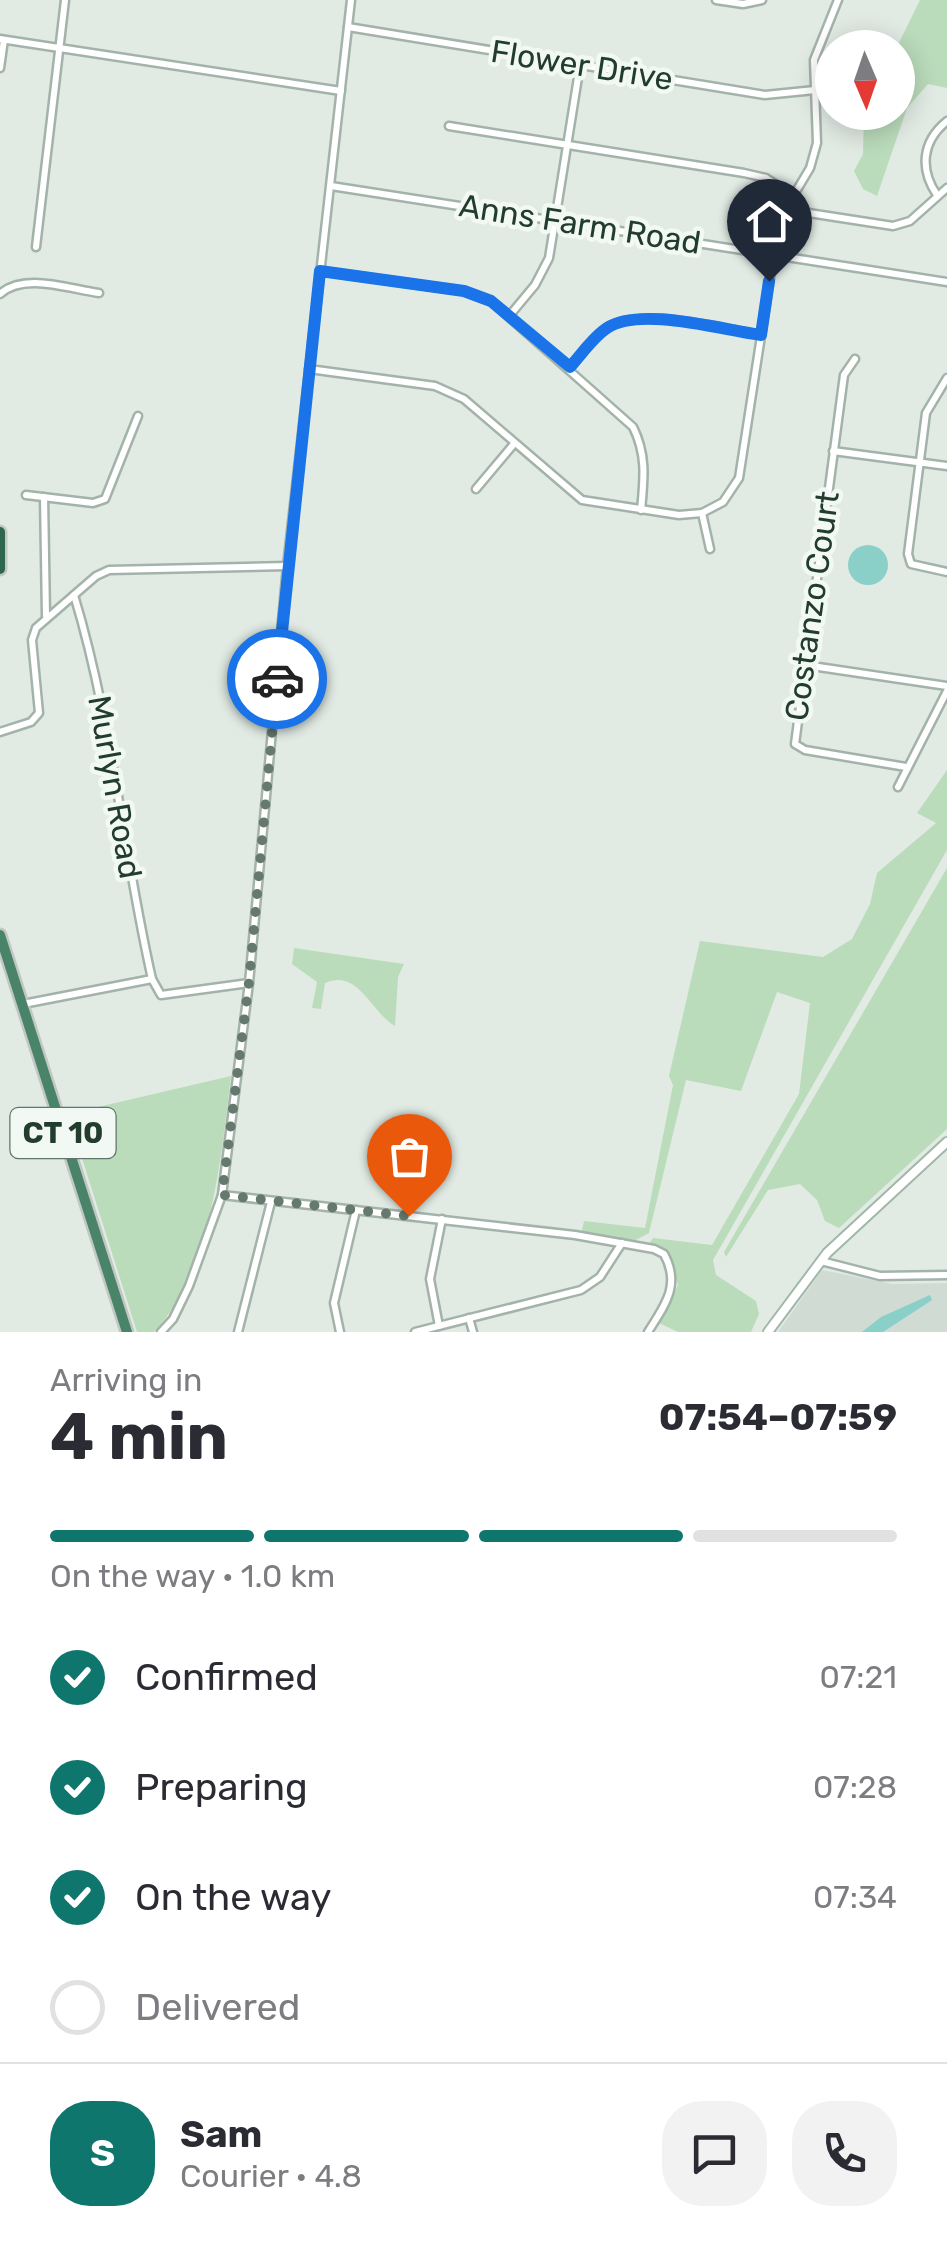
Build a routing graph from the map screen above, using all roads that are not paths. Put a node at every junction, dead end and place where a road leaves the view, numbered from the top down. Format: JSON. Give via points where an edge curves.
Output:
{"nodes":[{"id":1,"x":65,"y":0,"type":"edge"},
{"id":2,"x":351,"y":0,"type":"edge"},
{"id":3,"x":716,"y":0,"type":"edge"},
{"id":4,"x":838,"y":0,"type":"edge"},
{"id":5,"x":761,"y":2,"type":"edge"},
{"id":6,"x":348,"y":28,"type":"junction"},
{"id":7,"x":826,"y":30,"type":"edge"},
{"id":8,"x":2,"y":39,"type":"edge"},
{"id":9,"x":58,"y":47,"type":"junction"},
{"id":10,"x":815,"y":58,"type":"edge"},
{"id":11,"x":580,"y":65,"type":"junction"},
{"id":12,"x":0,"y":68,"type":"edge"},
{"id":13,"x":815,"y":90,"type":"joint"},
{"id":14,"x":341,"y":91,"type":"junction"},
{"id":15,"x":947,"y":121,"type":"edge"},
{"id":16,"x":448,"y":126,"type":"dead end"},
{"id":17,"x":817,"y":130,"type":"edge"},
{"id":18,"x":567,"y":143,"type":"junction"},
{"id":19,"x":331,"y":186,"type":"junction"},
{"id":20,"x":947,"y":188,"type":"edge"},
{"id":21,"x":792,"y":195,"type":"junction"},
{"id":22,"x":937,"y":195,"type":"junction"},
{"id":23,"x":783,"y":209,"type":"junction"},
{"id":24,"x":556,"y":220,"type":"junction"},
{"id":25,"x":36,"y":247,"type":"dead end"},
{"id":26,"x":774,"y":254,"type":"junction"},
{"id":27,"x":320,"y":271,"type":"junction"},
{"id":28,"x":947,"y":282,"type":"edge"},
{"id":29,"x":99,"y":293,"type":"dead end"},
{"id":30,"x":0,"y":294,"type":"edge"},
{"id":31,"x":510,"y":315,"type":"junction"},
{"id":32,"x":761,"y":335,"type":"junction"},
{"id":33,"x":855,"y":359,"type":"dead end"},
{"id":34,"x":570,"y":367,"type":"junction"},
{"id":35,"x":309,"y":369,"type":"junction"},
{"id":36,"x":947,"y":378,"type":"edge"},
{"id":37,"x":138,"y":416,"type":"dead end"},
{"id":38,"x":513,"y":445,"type":"junction"},
{"id":39,"x":834,"y":451,"type":"junction"},
{"id":40,"x":918,"y":462,"type":"junction"},
{"id":41,"x":947,"y":466,"type":"edge"},
{"id":42,"x":476,"y":488,"type":"dead end"},
{"id":43,"x":26,"y":495,"type":"dead end"},
{"id":44,"x":44,"y":497,"type":"junction"},
{"id":45,"x":641,"y":510,"type":"junction"},
{"id":46,"x":702,"y":513,"type":"junction"},
{"id":47,"x":0,"y":532,"type":"edge"},
{"id":48,"x":710,"y":548,"type":"dead end"},
{"id":49,"x":288,"y":566,"type":"junction"},
{"id":50,"x":0,"y":569,"type":"edge"},
{"id":51,"x":947,"y":572,"type":"edge"},
{"id":52,"x":74,"y":596,"type":"junction"},
{"id":53,"x":46,"y":617,"type":"junction"},
{"id":54,"x":805,"y":665,"type":"junction"},
{"id":55,"x":947,"y":689,"type":"edge"},
{"id":56,"x":0,"y":732,"type":"edge"},
{"id":57,"x":906,"y":767,"type":"junction"},
{"id":58,"x":898,"y":786,"type":"dead end"},
{"id":59,"x":0,"y":935,"type":"edge"},
{"id":60,"x":152,"y":979,"type":"junction"},
{"id":61,"x":249,"y":982,"type":"junction"},
{"id":62,"x":22,"y":1004,"type":"junction"},
{"id":63,"x":947,"y":1142,"type":"edge"},
{"id":64,"x":222,"y":1195,"type":"junction"},
{"id":65,"x":271,"y":1202,"type":"junction"},
{"id":66,"x":356,"y":1210,"type":"junction"},
{"id":67,"x":442,"y":1219,"type":"junction"},
{"id":68,"x":622,"y":1243,"type":"junction"},
{"id":69,"x":820,"y":1261,"type":"junction"},
{"id":70,"x":947,"y":1276,"type":"edge"},
{"id":71,"x":469,"y":1318,"type":"junction"},
{"id":72,"x":439,"y":1326,"type":"junction"},
{"id":73,"x":127,"y":1332,"type":"edge"},
{"id":74,"x":161,"y":1332,"type":"edge"},
{"id":75,"x":238,"y":1332,"type":"edge"},
{"id":76,"x":340,"y":1332,"type":"edge"},
{"id":77,"x":415,"y":1332,"type":"edge"},
{"id":78,"x":473,"y":1332,"type":"edge"},
{"id":79,"x":648,"y":1332,"type":"edge"},
{"id":80,"x":768,"y":1332,"type":"edge"}],
"edges":[{"from":1,"to":9,"type":"street"},
{"from":2,"to":6,"type":"street"},
{"from":3,"to":5,"type":"street"},
{"from":4,"to":7,"type":"street"},
{"from":6,"to":11,"type":"street","name":"Flower Drive"},
{"from":6,"to":14,"type":"street"},
{"from":8,"to":9,"type":"street"},
{"from":8,"to":12,"type":"street"},
{"from":9,"to":14,"type":"street"},
{"from":9,"to":25,"type":"street"},
{"from":10,"to":13,"type":"street"},
{"from":11,"to":13,"type":"street","name":"Flower Drive","via":[[765,94]]},
{"from":11,"to":18,"type":"street"},
{"from":14,"to":19,"type":"street"},
{"from":15,"to":22,"type":"street","via":[[924,160],[924,175]]},
{"from":16,"to":18,"type":"street"},
{"from":17,"to":21,"type":"street","via":[[810,168]]},
{"from":18,"to":21,"type":"street","via":[[766,178]]},
{"from":18,"to":24,"type":"street"},
{"from":19,"to":24,"type":"street","name":"Anns Farm Road"},
{"from":19,"to":27,"type":"street"},
{"from":20,"to":22,"type":"street"},
{"from":21,"to":23,"type":"street"},
{"from":22,"to":23,"type":"street","via":[[910,221],[893,226]]},
{"from":23,"to":26,"type":"street"},
{"from":24,"to":26,"type":"street","name":"Anns Farm Road"},
{"from":24,"to":31,"type":"street","via":[[542,272]]},
{"from":26,"to":28,"type":"street","name":"Anns Farm Road"},
{"from":26,"to":32,"type":"street"},
{"from":27,"to":31,"type":"street","via":[[464,291]]},
{"from":27,"to":35,"type":"street"},
{"from":29,"to":30,"type":"street","via":[[27,282]]},
{"from":31,"to":34,"type":"street"},
{"from":32,"to":34,"type":"street","via":[[624,320],[606,328]]},
{"from":32,"to":46,"type":"street","via":[[739,478],[723,502]]},
{"from":33,"to":39,"type":"street","name":"Costanzo Court","via":[[844,375]]},
{"from":34,"to":45,"type":"street","via":[[633,427],[642,445]]},
{"from":35,"to":38,"type":"street","via":[[435,386],[464,400]]},
{"from":35,"to":49,"type":"street"},
{"from":36,"to":40,"type":"street","via":[[926,413]]},
{"from":37,"to":44,"type":"street","via":[[105,499]]},
{"from":38,"to":42,"type":"street"},
{"from":38,"to":45,"type":"street","via":[[582,500]]},
{"from":39,"to":40,"type":"street"},
{"from":39,"to":54,"type":"street","name":"Costanzo Court"},
{"from":40,"to":41,"type":"street"},
{"from":40,"to":51,"type":"street","via":[[908,554],[911,564]]},
{"from":43,"to":44,"type":"street"},
{"from":44,"to":53,"type":"street"},
{"from":45,"to":46,"type":"street"},
{"from":46,"to":48,"type":"street"},
{"from":47,"to":50,"type":"highway"},
{"from":49,"to":52,"type":"street","via":[[120,568],[98,575]]},
{"from":49,"to":61,"type":"street"},
{"from":52,"to":53,"type":"street"},
{"from":52,"to":60,"type":"street","name":"Murlyn Road","via":[[99,691]]},
{"from":53,"to":56,"type":"street","via":[[32,640],[39,713]]},
{"from":54,"to":55,"type":"street"},
{"from":54,"to":57,"type":"street","name":"Costanzo Court","via":[[794,744]]},
{"from":55,"to":57,"type":"street"},
{"from":57,"to":58,"type":"street"},
{"from":59,"to":62,"type":"highway","number":"CT 10"},
{"from":60,"to":61,"type":"street","via":[[162,995]]},
{"from":60,"to":62,"type":"street"},
{"from":61,"to":64,"type":"street"},
{"from":62,"to":73,"type":"highway","number":"CT 10"},
{"from":63,"to":69,"type":"main road"},
{"from":64,"to":65,"type":"street"},
{"from":64,"to":74,"type":"street","via":[[189,1286]]},
{"from":65,"to":66,"type":"street"},
{"from":65,"to":75,"type":"street"},
{"from":66,"to":67,"type":"street"},
{"from":66,"to":76,"type":"street","via":[[334,1304]]},
{"from":67,"to":68,"type":"street"},
{"from":67,"to":72,"type":"street","via":[[430,1279]]},
{"from":68,"to":71,"type":"street","via":[[600,1277],[581,1290]]},
{"from":68,"to":79,"type":"street","via":[[664,1254],[672,1269],[668,1301]]},
{"from":69,"to":70,"type":"street","via":[[890,1277]]},
{"from":69,"to":80,"type":"main road"},
{"from":71,"to":72,"type":"street"},
{"from":71,"to":78,"type":"street"},
{"from":72,"to":77,"type":"street"}]}
